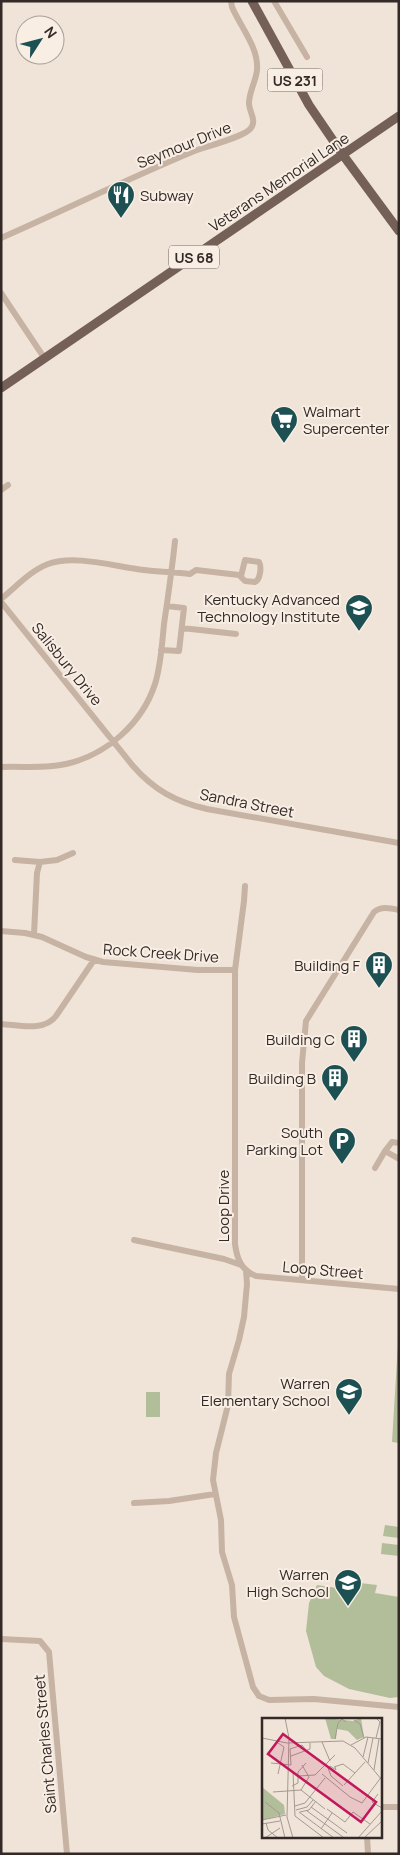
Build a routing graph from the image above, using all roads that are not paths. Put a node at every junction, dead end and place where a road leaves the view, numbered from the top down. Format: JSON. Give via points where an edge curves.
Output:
{"nodes":[{"id":1,"x":231,"y":1,"type":"edge"},
{"id":2,"x":252,"y":1,"type":"edge"},
{"id":3,"x":274,"y":1,"type":"edge"},
{"id":4,"x":307,"y":57,"type":"dead end"},
{"id":5,"x":399,"y":116,"type":"edge"},
{"id":6,"x":343,"y":155,"type":"junction"},
{"id":7,"x":399,"y":231,"type":"edge"},
{"id":8,"x":1,"y":238,"type":"edge"},
{"id":9,"x":1,"y":293,"type":"edge"},
{"id":10,"x":45,"y":359,"type":"junction"},
{"id":11,"x":1,"y":388,"type":"edge"},
{"id":12,"x":8,"y":485,"type":"dead end"},
{"id":13,"x":1,"y":490,"type":"edge"},
{"id":14,"x":175,"y":541,"type":"dead end"},
{"id":15,"x":171,"y":572,"type":"junction"},
{"id":16,"x":241,"y":576,"type":"dead end"},
{"id":17,"x":1,"y":600,"type":"edge"},
{"id":18,"x":167,"y":606,"type":"junction"},
{"id":19,"x":182,"y":628,"type":"junction"},
{"id":20,"x":236,"y":634,"type":"dead end"},
{"id":21,"x":161,"y":650,"type":"junction"},
{"id":22,"x":114,"y":741,"type":"junction"},
{"id":23,"x":1,"y":767,"type":"edge"},
{"id":24,"x":399,"y":843,"type":"edge"},
{"id":25,"x":73,"y":853,"type":"dead end"},
{"id":26,"x":15,"y":860,"type":"dead end"},
{"id":27,"x":40,"y":862,"type":"junction"},
{"id":28,"x":244,"y":886,"type":"dead end"},
{"id":29,"x":399,"y":910,"type":"edge"},
{"id":30,"x":1,"y":932,"type":"edge"},
{"id":31,"x":34,"y":934,"type":"junction"},
{"id":32,"x":94,"y":960,"type":"junction"},
{"id":33,"x":235,"y":970,"type":"junction"},
{"id":34,"x":1,"y":1024,"type":"edge"},
{"id":35,"x":399,"y":1143,"type":"edge"},
{"id":36,"x":385,"y":1151,"type":"junction"},
{"id":37,"x":399,"y":1159,"type":"edge"},
{"id":38,"x":375,"y":1168,"type":"dead end"},
{"id":39,"x":134,"y":1240,"type":"dead end"},
{"id":40,"x":244,"y":1268,"type":"junction"},
{"id":41,"x":302,"y":1280,"type":"junction"},
{"id":42,"x":399,"y":1289,"type":"edge"},
{"id":43,"x":215,"y":1494,"type":"junction"},
{"id":44,"x":134,"y":1503,"type":"dead end"},
{"id":45,"x":1,"y":1639,"type":"edge"},
{"id":46,"x":399,"y":1707,"type":"edge"},
{"id":47,"x":382,"y":1807,"type":"edge"},
{"id":48,"x":399,"y":1807,"type":"edge"},
{"id":49,"x":367,"y":1838,"type":"edge"},
{"id":50,"x":67,"y":1854,"type":"edge"},
{"id":51,"x":368,"y":1854,"type":"edge"}],
"edges":[{"from":1,"to":8,"type":"street","name":"Seymour Drive","via":[[257,63],[249,101],[253,123],[249,131],[168,162]]},
{"from":2,"to":6,"type":"main road","number":"US 231","via":[[310,105]]},
{"from":3,"to":4,"type":"street"},
{"from":5,"to":6,"type":"main road","name":"Veterans Memorial Lane","number":"US 68"},
{"from":6,"to":7,"type":"main road"},
{"from":6,"to":10,"type":"main road","name":"Veterans Memorial Lane","number":"US 68"},
{"from":9,"to":10,"type":"street"},
{"from":10,"to":11,"type":"main road","name":"Veterans Memorial Lane","number":"US 68"},
{"from":12,"to":13,"type":"street"},
{"from":14,"to":15,"type":"street"},
{"from":15,"to":16,"type":"street","via":[[190,574],[196,570]]},
{"from":15,"to":17,"type":"street","via":[[74,561],[56,562],[32,573]]},
{"from":15,"to":18,"type":"street"},
{"from":17,"to":22,"type":"street","name":"Salisbury Drive"},
{"from":18,"to":19,"type":"street","via":[[184,608]]},
{"from":18,"to":21,"type":"street"},
{"from":19,"to":20,"type":"street"},
{"from":19,"to":21,"type":"street","via":[[179,651]]},
{"from":21,"to":22,"type":"street","via":[[155,685],[148,701],[134,723]]},
{"from":22,"to":23,"type":"street","via":[[83,759],[65,764]]},
{"from":22,"to":24,"type":"street","name":"Sandra Street","via":[[150,784],[185,804]]},
{"from":25,"to":27,"type":"street","via":[[57,860]]},
{"from":26,"to":27,"type":"street"},
{"from":27,"to":31,"type":"street"},
{"from":28,"to":33,"type":"street","name":"Loop Drive"},
{"from":29,"to":41,"type":"street","via":[[378,908],[374,912],[306,1021],[302,1063]]},
{"from":30,"to":31,"type":"street","name":"Rock Creek Drive"},
{"from":31,"to":32,"type":"street","name":"Rock Creek Drive"},
{"from":32,"to":33,"type":"street","name":"Rock Creek Drive","via":[[181,969]]},
{"from":32,"to":34,"type":"street","via":[[49,1023],[40,1026]]},
{"from":33,"to":40,"type":"street","name":"Loop Drive","via":[[235,1244],[237,1257]]},
{"from":35,"to":36,"type":"street","via":[[392,1142]]},
{"from":36,"to":37,"type":"street"},
{"from":36,"to":38,"type":"street"},
{"from":39,"to":40,"type":"street","name":"Loop Street","via":[[224,1259]]},
{"from":40,"to":41,"type":"street","name":"Loop Street","via":[[256,1276]]},
{"from":40,"to":43,"type":"street","name":"Loop Drive","via":[[248,1284],[244,1317],[229,1374],[228,1405],[215,1460]]},
{"from":41,"to":42,"type":"street","name":"Loop Street"},
{"from":43,"to":44,"type":"street"},
{"from":43,"to":46,"type":"street","name":"Loop Drive","via":[[221,1520],[222,1552],[233,1590],[234,1616],[255,1690],[269,1700],[306,1699]]},
{"from":45,"to":50,"type":"street","name":"Saint Charles Street","via":[[34,1639],[45,1644],[49,1652]]},
{"from":47,"to":48,"type":"street"},
{"from":49,"to":51,"type":"street"}]}
